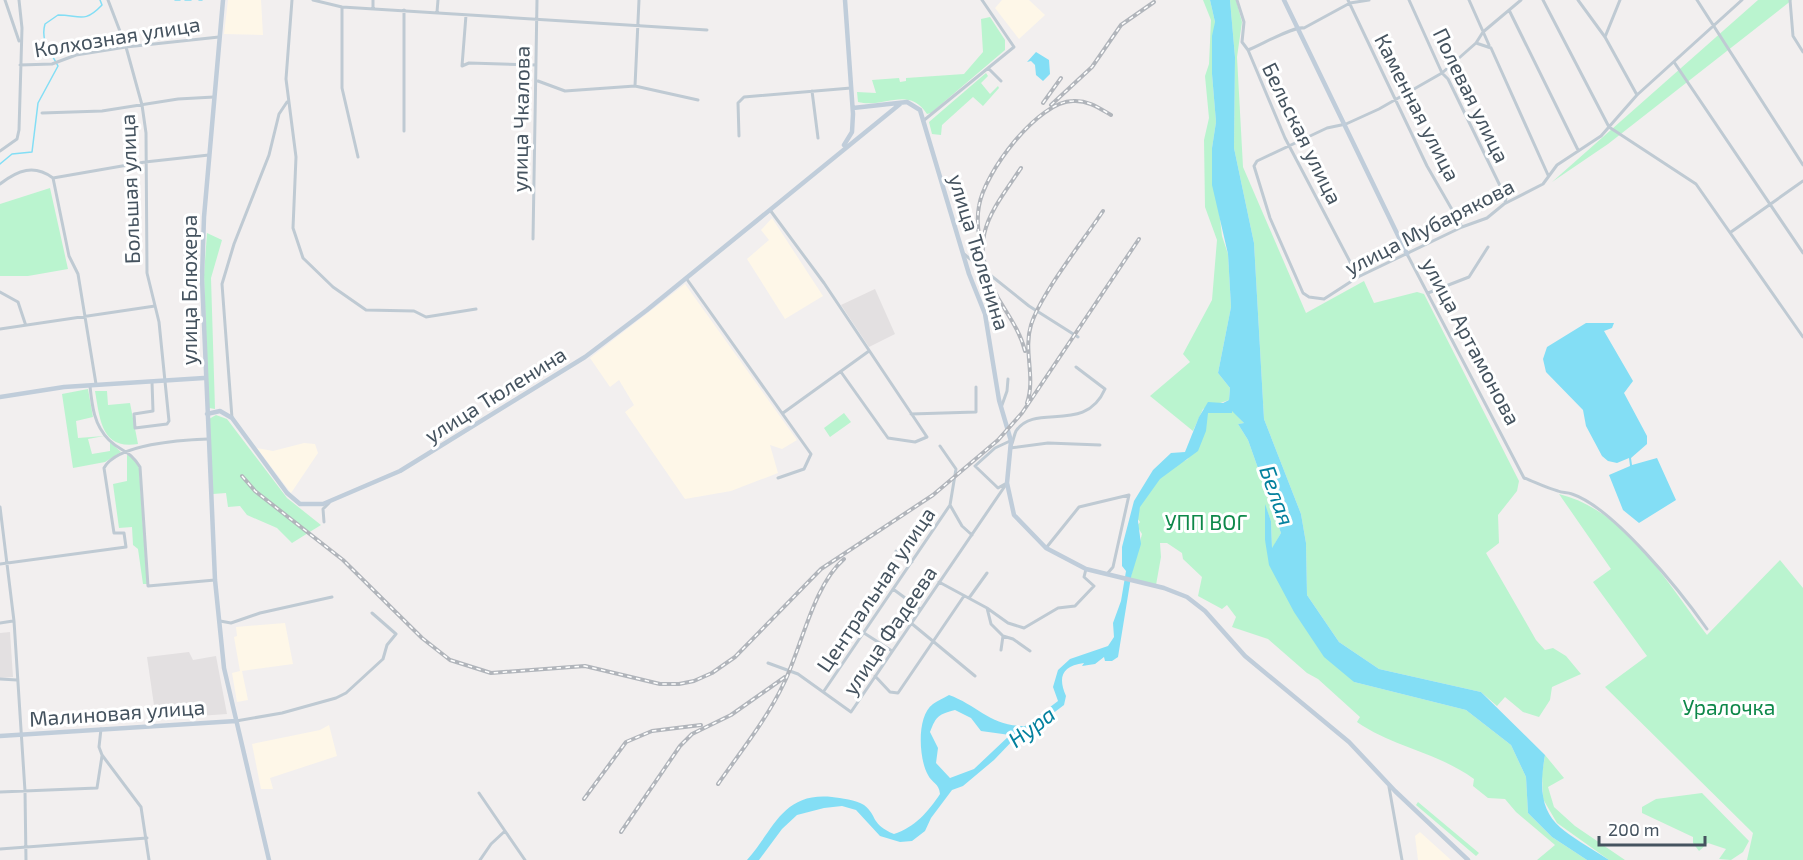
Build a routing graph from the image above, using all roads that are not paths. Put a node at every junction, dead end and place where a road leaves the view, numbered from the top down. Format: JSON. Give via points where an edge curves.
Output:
{"nodes":[{"id":1,"x":5,"y":0,"type":"edge"},
{"id":2,"x":19,"y":0,"type":"edge"},
{"id":3,"x":108,"y":0,"type":"edge"},
{"id":4,"x":223,"y":0,"type":"edge"},
{"id":5,"x":292,"y":0,"type":"edge"},
{"id":6,"x":312,"y":0,"type":"edge"},
{"id":7,"x":373,"y":0,"type":"edge"},
{"id":8,"x":438,"y":0,"type":"edge"},
{"id":9,"x":537,"y":0,"type":"edge"},
{"id":10,"x":639,"y":0,"type":"edge"},
{"id":11,"x":845,"y":0,"type":"edge"},
{"id":12,"x":982,"y":0,"type":"edge"},
{"id":13,"x":1237,"y":0,"type":"edge"},
{"id":14,"x":1284,"y":0,"type":"edge"},
{"id":15,"x":1368,"y":0,"type":"edge"},
{"id":16,"x":1409,"y":0,"type":"edge"},
{"id":17,"x":1469,"y":0,"type":"edge"},
{"id":18,"x":1521,"y":0,"type":"edge"},
{"id":19,"x":1543,"y":0,"type":"edge"},
{"id":20,"x":1578,"y":0,"type":"edge"},
{"id":21,"x":1620,"y":0,"type":"edge"},
{"id":22,"x":1697,"y":0,"type":"edge"},
{"id":23,"x":1742,"y":0,"type":"edge"},
{"id":24,"x":1790,"y":0,"type":"edge"},
{"id":25,"x":1349,"y":2,"type":"edge"},
{"id":26,"x":342,"y":7,"type":"junction"},
{"id":27,"x":373,"y":9,"type":"junction"},
{"id":28,"x":404,"y":10,"type":"junction"},
{"id":29,"x":1509,"y":10,"type":"junction"},
{"id":30,"x":437,"y":12,"type":"junction"},
{"id":31,"x":466,"y":15,"type":"junction"},
{"id":32,"x":536,"y":18,"type":"junction"},
{"id":33,"x":637,"y":26,"type":"junction"},
{"id":34,"x":1713,"y":26,"type":"junction"},
{"id":35,"x":1296,"y":27,"type":"junction"},
{"id":36,"x":707,"y":30,"type":"dead end"},
{"id":37,"x":1483,"y":32,"type":"junction"},
{"id":38,"x":219,"y":37,"type":"junction"},
{"id":39,"x":1605,"y":37,"type":"junction"},
{"id":40,"x":20,"y":43,"type":"junction"},
{"id":41,"x":1476,"y":43,"type":"junction"},
{"id":42,"x":126,"y":47,"type":"junction"},
{"id":43,"x":1491,"y":48,"type":"junction"},
{"id":44,"x":1248,"y":50,"type":"junction"},
{"id":45,"x":1803,"y":52,"type":"edge"},
{"id":46,"x":1674,"y":62,"type":"junction"},
{"id":47,"x":20,"y":65,"type":"junction"},
{"id":48,"x":536,"y":65,"type":"junction"},
{"id":49,"x":988,"y":68,"type":"junction"},
{"id":50,"x":1442,"y":73,"type":"junction"},
{"id":51,"x":537,"y":81,"type":"junction"},
{"id":52,"x":1001,"y":81,"type":"dead end"},
{"id":53,"x":635,"y":86,"type":"junction"},
{"id":54,"x":851,"y":87,"type":"junction"},
{"id":55,"x":812,"y":91,"type":"junction"},
{"id":56,"x":1636,"y":95,"type":"junction"},
{"id":57,"x":214,"y":97,"type":"junction"},
{"id":58,"x":698,"y":100,"type":"dead end"},
{"id":59,"x":1397,"y":100,"type":"junction"},
{"id":60,"x":287,"y":102,"type":"junction"},
{"id":61,"x":902,"y":102,"type":"junction"},
{"id":62,"x":142,"y":105,"type":"junction"},
{"id":63,"x":853,"y":108,"type":"junction"},
{"id":64,"x":42,"y":113,"type":"dead end"},
{"id":65,"x":923,"y":122,"type":"junction"},
{"id":66,"x":1343,"y":124,"type":"junction"},
{"id":67,"x":1608,"y":127,"type":"junction"},
{"id":68,"x":404,"y":131,"type":"dead end"},
{"id":69,"x":852,"y":132,"type":"junction"},
{"id":70,"x":864,"y":132,"type":"junction"},
{"id":71,"x":740,"y":136,"type":"dead end"},
{"id":72,"x":818,"y":138,"type":"dead end"},
{"id":73,"x":1292,"y":147,"type":"junction"},
{"id":74,"x":1578,"y":150,"type":"junction"},
{"id":75,"x":0,"y":151,"type":"edge"},
{"id":76,"x":837,"y":154,"type":"junction"},
{"id":77,"x":209,"y":155,"type":"junction"},
{"id":78,"x":358,"y":157,"type":"dead end"},
{"id":79,"x":145,"y":162,"type":"junction"},
{"id":80,"x":1803,"y":165,"type":"edge"},
{"id":81,"x":1548,"y":174,"type":"junction"},
{"id":82,"x":53,"y":178,"type":"junction"},
{"id":83,"x":1803,"y":181,"type":"edge"},
{"id":84,"x":0,"y":184,"type":"edge"},
{"id":85,"x":1504,"y":204,"type":"junction"},
{"id":86,"x":1771,"y":204,"type":"junction"},
{"id":87,"x":770,"y":210,"type":"junction"},
{"id":88,"x":1462,"y":227,"type":"junction"},
{"id":89,"x":1731,"y":232,"type":"junction"},
{"id":90,"x":533,"y":239,"type":"dead end"},
{"id":91,"x":1488,"y":248,"type":"dead end"},
{"id":92,"x":963,"y":253,"type":"junction"},
{"id":93,"x":1803,"y":253,"type":"edge"},
{"id":94,"x":1407,"y":254,"type":"junction"},
{"id":95,"x":1358,"y":277,"type":"junction"},
{"id":96,"x":687,"y":278,"type":"junction"},
{"id":97,"x":0,"y":292,"type":"edge"},
{"id":98,"x":1428,"y":293,"type":"junction"},
{"id":99,"x":155,"y":306,"type":"junction"},
{"id":100,"x":476,"y":309,"type":"dead end"},
{"id":101,"x":86,"y":316,"type":"junction"},
{"id":102,"x":26,"y":324,"type":"junction"},
{"id":103,"x":0,"y":328,"type":"edge"},
{"id":104,"x":1078,"y":337,"type":"dead end"},
{"id":105,"x":1803,"y":337,"type":"edge"},
{"id":106,"x":869,"y":351,"type":"junction"},
{"id":107,"x":1076,"y":367,"type":"dead end"},
{"id":108,"x":841,"y":372,"type":"junction"},
{"id":109,"x":204,"y":378,"type":"junction"},
{"id":110,"x":1008,"y":379,"type":"dead end"},
{"id":111,"x":166,"y":380,"type":"junction"},
{"id":112,"x":152,"y":382,"type":"junction"},
{"id":113,"x":93,"y":386,"type":"junction"},
{"id":114,"x":976,"y":387,"type":"dead end"},
{"id":115,"x":0,"y":397,"type":"edge"},
{"id":116,"x":1001,"y":407,"type":"junction"},
{"id":117,"x":783,"y":413,"type":"junction"},
{"id":118,"x":207,"y":414,"type":"junction"},
{"id":119,"x":911,"y":414,"type":"junction"},
{"id":120,"x":232,"y":418,"type":"junction"},
{"id":121,"x":208,"y":439,"type":"junction"},
{"id":122,"x":1011,"y":441,"type":"junction"},
{"id":123,"x":1100,"y":445,"type":"dead end"},
{"id":124,"x":940,"y":446,"type":"dead end"},
{"id":125,"x":1010,"y":448,"type":"junction"},
{"id":126,"x":125,"y":451,"type":"junction"},
{"id":127,"x":778,"y":478,"type":"dead end"},
{"id":128,"x":1007,"y":483,"type":"junction"},
{"id":129,"x":332,"y":500,"type":"junction"},
{"id":130,"x":950,"y":505,"type":"junction"},
{"id":131,"x":0,"y":507,"type":"edge"},
{"id":132,"x":324,"y":522,"type":"dead end"},
{"id":133,"x":972,"y":535,"type":"junction"},
{"id":134,"x":1046,"y":548,"type":"junction"},
{"id":135,"x":896,"y":551,"type":"dead end"},
{"id":136,"x":8,"y":562,"type":"junction"},
{"id":137,"x":912,"y":562,"type":"junction"},
{"id":138,"x":0,"y":564,"type":"edge"},
{"id":139,"x":1086,"y":569,"type":"junction"},
{"id":140,"x":987,"y":573,"type":"dead end"},
{"id":141,"x":1106,"y":575,"type":"junction"},
{"id":142,"x":214,"y":580,"type":"junction"},
{"id":143,"x":939,"y":582,"type":"junction"},
{"id":144,"x":893,"y":589,"type":"junction"},
{"id":145,"x":964,"y":596,"type":"junction"},
{"id":146,"x":332,"y":597,"type":"dead end"},
{"id":147,"x":969,"y":598,"type":"junction"},
{"id":148,"x":987,"y":608,"type":"junction"},
{"id":149,"x":920,"y":609,"type":"junction"},
{"id":150,"x":372,"y":613,"type":"dead end"},
{"id":151,"x":14,"y":621,"type":"junction"},
{"id":152,"x":217,"y":622,"type":"junction"},
{"id":153,"x":0,"y":623,"type":"edge"},
{"id":154,"x":911,"y":623,"type":"junction"},
{"id":155,"x":1707,"y":629,"type":"dead end"},
{"id":156,"x":864,"y":633,"type":"junction"},
{"id":157,"x":1004,"y":636,"type":"junction"},
{"id":158,"x":932,"y":640,"type":"junction"},
{"id":159,"x":1001,"y":650,"type":"dead end"},
{"id":160,"x":892,"y":651,"type":"junction"},
{"id":161,"x":1030,"y":651,"type":"dead end"},
{"id":162,"x":768,"y":663,"type":"dead end"},
{"id":163,"x":874,"y":675,"type":"junction"},
{"id":164,"x":975,"y":676,"type":"dead end"},
{"id":165,"x":0,"y":679,"type":"edge"},
{"id":166,"x":18,"y":680,"type":"junction"},
{"id":167,"x":824,"y":691,"type":"junction"},
{"id":168,"x":236,"y":721,"type":"junction"},
{"id":169,"x":101,"y":729,"type":"junction"},
{"id":170,"x":21,"y":734,"type":"junction"},
{"id":171,"x":0,"y":736,"type":"edge"},
{"id":172,"x":102,"y":755,"type":"junction"},
{"id":173,"x":1389,"y":785,"type":"junction"},
{"id":174,"x":25,"y":791,"type":"junction"},
{"id":175,"x":0,"y":792,"type":"edge"},
{"id":176,"x":479,"y":793,"type":"dead end"},
{"id":177,"x":505,"y":831,"type":"junction"},
{"id":178,"x":147,"y":838,"type":"junction"},
{"id":179,"x":25,"y":845,"type":"junction"},
{"id":180,"x":0,"y":849,"type":"edge"},
{"id":181,"x":26,"y":860,"type":"edge"},
{"id":182,"x":149,"y":860,"type":"edge"},
{"id":183,"x":269,"y":860,"type":"edge"},
{"id":184,"x":480,"y":860,"type":"edge"},
{"id":185,"x":525,"y":860,"type":"edge"},
{"id":186,"x":1402,"y":860,"type":"edge"},
{"id":187,"x":1468,"y":860,"type":"edge"}],
"edges":[{"from":1,"to":40,"type":"street"},
{"from":2,"to":40,"type":"street"},
{"from":3,"to":42,"type":"street","name":"Большая улица"},
{"from":4,"to":38,"type":"street","name":"улица Блюхера"},
{"from":5,"to":60,"type":"street"},
{"from":6,"to":26,"type":"street"},
{"from":7,"to":27,"type":"street"},
{"from":8,"to":30,"type":"street"},
{"from":9,"to":32,"type":"street","name":"улица Чкалова"},
{"from":10,"to":33,"type":"street"},
{"from":11,"to":54,"type":"street"},
{"from":12,"to":49,"type":"street","via":[[1014,47]]},
{"from":13,"to":44,"type":"street","name":"Бельская улица","via":[[1244,22],[1242,42]]},
{"from":14,"to":35,"type":"street","name":"улица Артамонова"},
{"from":15,"to":25,"type":"street"},
{"from":16,"to":50,"type":"street","name":"Полевая улица"},
{"from":17,"to":37,"type":"street"},
{"from":18,"to":29,"type":"street"},
{"from":19,"to":67,"type":"street"},
{"from":20,"to":39,"type":"street"},
{"from":21,"to":39,"type":"street"},
{"from":22,"to":34,"type":"street"},
{"from":23,"to":34,"type":"street","name":"улица Мубарякова"},
{"from":24,"to":45,"type":"street","via":[[1793,36]]},
{"from":25,"to":35,"type":"street","via":[[1304,28]]},
{"from":25,"to":59,"type":"street","name":"Каменная улица"},
{"from":26,"to":27,"type":"street"},
{"from":26,"to":78,"type":"street","via":[[342,88]]},
{"from":27,"to":28,"type":"street"},
{"from":28,"to":30,"type":"street"},
{"from":28,"to":68,"type":"street"},
{"from":29,"to":37,"type":"street"},
{"from":29,"to":74,"type":"street"},
{"from":30,"to":31,"type":"street"},
{"from":31,"to":32,"type":"street"},
{"from":31,"to":48,"type":"street","via":[[462,66]]},
{"from":32,"to":33,"type":"street"},
{"from":32,"to":48,"type":"street","name":"улица Чкалова"},
{"from":33,"to":36,"type":"street"},
{"from":33,"to":53,"type":"street"},
{"from":34,"to":46,"type":"street","name":"улица Мубарякова"},
{"from":34,"to":80,"type":"street"},
{"from":35,"to":44,"type":"street"},
{"from":35,"to":66,"type":"street","name":"улица Артамонова"},
{"from":37,"to":41,"type":"street"},
{"from":37,"to":43,"type":"street"},
{"from":38,"to":42,"type":"street","name":"Колхозная улица"},
{"from":38,"to":57,"type":"street","name":"улица Блюхера"},
{"from":39,"to":56,"type":"street"},
{"from":40,"to":47,"type":"street"},
{"from":41,"to":43,"type":"street"},
{"from":41,"to":50,"type":"street"},
{"from":42,"to":47,"type":"street","name":"Колхозная улица","via":[[52,64]]},
{"from":42,"to":62,"type":"street","name":"Большая улица"},
{"from":43,"to":81,"type":"street"},
{"from":44,"to":73,"type":"street","name":"Бельская улица"},
{"from":46,"to":56,"type":"street","name":"улица Мубарякова"},
{"from":46,"to":86,"type":"street"},
{"from":47,"to":75,"type":"street","via":[[17,140]]},
{"from":48,"to":51,"type":"street","name":"улица Чкалова"},
{"from":49,"to":52,"type":"street"},
{"from":49,"to":65,"type":"street"},
{"from":50,"to":59,"type":"street"},
{"from":50,"to":85,"type":"street","name":"Полевая улица","via":[[1506,198]]},
{"from":51,"to":53,"type":"street","via":[[578,92]]},
{"from":51,"to":90,"type":"street","name":"улица Чкалова"},
{"from":53,"to":58,"type":"street"},
{"from":54,"to":55,"type":"street"},
{"from":54,"to":63,"type":"street"},
{"from":55,"to":71,"type":"street","via":[[741,98]]},
{"from":55,"to":72,"type":"street"},
{"from":56,"to":67,"type":"street","name":"улица Мубарякова"},
{"from":57,"to":62,"type":"street"},
{"from":57,"to":77,"type":"street","name":"улица Блюхера"},
{"from":59,"to":66,"type":"street"},
{"from":59,"to":88,"type":"street","name":"Каменная улица","via":[[1427,166]]},
{"from":60,"to":100,"type":"street","via":[[296,157],[293,228],[303,258],[333,287],[366,310],[414,311],[426,317]]},
{"from":60,"to":120,"type":"street","via":[[279,114],[269,155],[237,234],[222,284]]},
{"from":61,"to":63,"type":"street"},
{"from":61,"to":65,"type":"street","name":"улица Тюленина","via":[[916,106]]},
{"from":61,"to":70,"type":"street","name":"улица Тюленина"},
{"from":62,"to":64,"type":"street"},
{"from":62,"to":79,"type":"street","name":"Большая улица"},
{"from":63,"to":69,"type":"street"},
{"from":65,"to":92,"type":"street","name":"улица Тюленина"},
{"from":66,"to":73,"type":"street"},
{"from":66,"to":94,"type":"street","name":"улица Артамонова"},
{"from":67,"to":74,"type":"street","name":"улица Мубарякова"},
{"from":67,"to":89,"type":"street","via":[[1696,184]]},
{"from":69,"to":70,"type":"street"},
{"from":69,"to":76,"type":"street","name":"улица Тюленина"},
{"from":70,"to":76,"type":"street","name":"улица Тюленина"},
{"from":73,"to":95,"type":"street","name":"Бельская улица"},
{"from":73,"to":95,"type":"street","name":"улица Мубарякова","via":[[1254,166],[1270,218],[1303,292],[1308,297],[1324,299]]},
{"from":74,"to":81,"type":"street","name":"улица Мубарякова"},
{"from":76,"to":87,"type":"street","name":"улица Тюленина"},
{"from":77,"to":79,"type":"street"},
{"from":77,"to":109,"type":"street","name":"улица Блюхера","via":[[202,278]]},
{"from":79,"to":82,"type":"street"},
{"from":79,"to":99,"type":"street","name":"Большая улица","via":[[147,273]]},
{"from":81,"to":85,"type":"street","name":"улица Мубарякова","via":[[1543,184]]},
{"from":82,"to":84,"type":"street","via":[[45,171],[27,169]]},
{"from":82,"to":101,"type":"street"},
{"from":83,"to":86,"type":"street"},
{"from":85,"to":88,"type":"street","name":"улица Мубарякова","via":[[1487,218]]},
{"from":86,"to":89,"type":"street"},
{"from":86,"to":93,"type":"street"},
{"from":87,"to":96,"type":"street","name":"улица Тюленина"},
{"from":87,"to":106,"type":"street"},
{"from":88,"to":94,"type":"street","name":"улица Мубарякова"},
{"from":89,"to":105,"type":"street"},
{"from":91,"to":98,"type":"street","via":[[1469,277]]},
{"from":92,"to":104,"type":"street","via":[[1029,306]]},
{"from":92,"to":116,"type":"street","name":"улица Тюленина","via":[[985,314]]},
{"from":94,"to":95,"type":"street","name":"улица Мубарякова"},
{"from":94,"to":98,"type":"street","name":"улица Артамонова"},
{"from":96,"to":117,"type":"street"},
{"from":96,"to":129,"type":"street","name":"улица Тюленина","via":[[585,357],[429,455]]},
{"from":97,"to":102,"type":"street","via":[[18,302]]},
{"from":98,"to":155,"type":"street","name":"улица Артамонова","via":[[1524,478],[1572,494],[1600,512],[1657,566]]},
{"from":99,"to":101,"type":"street"},
{"from":99,"to":111,"type":"street","name":"Большая улица"},
{"from":101,"to":102,"type":"street"},
{"from":101,"to":113,"type":"street"},
{"from":102,"to":103,"type":"street"},
{"from":106,"to":108,"type":"street"},
{"from":106,"to":119,"type":"street"},
{"from":107,"to":125,"type":"street","via":[[1105,389],[1102,396],[1075,416],[1026,422],[1015,432]]},
{"from":108,"to":117,"type":"street"},
{"from":108,"to":119,"type":"street","via":[[888,438],[915,442],[927,437]]},
{"from":109,"to":111,"type":"street"},
{"from":109,"to":118,"type":"street","name":"улица Блюхера"},
{"from":110,"to":116,"type":"street"},
{"from":111,"to":112,"type":"street"},
{"from":111,"to":112,"type":"street","name":"Большая улица","via":[[167,424],[135,428],[134,414],[153,411]]},
{"from":112,"to":113,"type":"street"},
{"from":113,"to":115,"type":"street"},
{"from":113,"to":126,"type":"street","via":[[96,422],[109,440]]},
{"from":114,"to":119,"type":"street","via":[[976,412]]},
{"from":116,"to":122,"type":"street","name":"улица Тюленина"},
{"from":117,"to":127,"type":"street","via":[[810,454],[804,468]]},
{"from":118,"to":120,"type":"street","via":[[220,411]]},
{"from":118,"to":121,"type":"street","name":"улица Блюхера"},
{"from":120,"to":129,"type":"street","name":"улица Тюленина","via":[[294,500],[310,506]]},
{"from":121,"to":126,"type":"street"},
{"from":121,"to":142,"type":"street","name":"улица Блюхера"},
{"from":122,"to":125,"type":"street","name":"улица Тюленина"},
{"from":122,"to":128,"type":"street","via":[[995,448],[975,466],[998,488]]},
{"from":123,"to":125,"type":"street","via":[[1048,443]]},
{"from":124,"to":130,"type":"street","via":[[956,469]]},
{"from":125,"to":128,"type":"street","name":"улица Тюленина"},
{"from":126,"to":136,"type":"street","via":[[108,460],[104,468],[114,534],[124,533],[126,547]]},
{"from":126,"to":142,"type":"street","via":[[132,453],[140,467],[148,586]]},
{"from":128,"to":133,"type":"street","name":"улица Фадеева"},
{"from":128,"to":134,"type":"street","name":"улица Тюленина","via":[[1014,515]]},
{"from":129,"to":132,"type":"street","via":[[323,509]]},
{"from":130,"to":133,"type":"street"},
{"from":130,"to":137,"type":"street","name":"Центральная улица"},
{"from":131,"to":136,"type":"street"},
{"from":133,"to":143,"type":"street","name":"улица Фадеева"},
{"from":134,"to":139,"type":"street","name":"улица Тюленина"},
{"from":134,"to":141,"type":"street","via":[[1079,507],[1129,495],[1113,567]]},
{"from":135,"to":137,"type":"street"},
{"from":136,"to":138,"type":"street"},
{"from":136,"to":151,"type":"street"},
{"from":137,"to":144,"type":"street","name":"Центральная улица"},
{"from":139,"to":141,"type":"street","name":"улица Тюленина"},
{"from":139,"to":148,"type":"street","via":[[1084,577],[1094,586],[1080,603],[1058,608],[1024,628],[1008,623]]},
{"from":140,"to":147,"type":"street"},
{"from":141,"to":173,"type":"street","name":"улица Тюленина","via":[[1187,597],[1205,611],[1245,656],[1348,742]]},
{"from":142,"to":152,"type":"street","name":"улица Блюхера"},
{"from":143,"to":145,"type":"street"},
{"from":143,"to":149,"type":"street","name":"улица Фадеева"},
{"from":144,"to":149,"type":"street"},
{"from":144,"to":156,"type":"street","name":"Центральная улица"},
{"from":145,"to":147,"type":"street"},
{"from":145,"to":158,"type":"street"},
{"from":146,"to":152,"type":"street","via":[[260,612],[231,623]]},
{"from":147,"to":148,"type":"street"},
{"from":148,"to":157,"type":"street","via":[[991,624]]},
{"from":149,"to":154,"type":"street","name":"улица Фадеева"},
{"from":150,"to":168,"type":"street","via":[[396,634],[383,659],[346,693],[282,713]]},
{"from":151,"to":153,"type":"street"},
{"from":151,"to":166,"type":"street"},
{"from":152,"to":168,"type":"street","name":"улица Блюхера"},
{"from":154,"to":158,"type":"street"},
{"from":154,"to":160,"type":"street","name":"улица Фадеева"},
{"from":156,"to":160,"type":"street"},
{"from":156,"to":167,"type":"street","name":"Центральная улица"},
{"from":157,"to":159,"type":"street"},
{"from":157,"to":161,"type":"street"},
{"from":158,"to":163,"type":"street","via":[[898,693],[890,692]]},
{"from":158,"to":164,"type":"street"},
{"from":160,"to":163,"type":"street","name":"улица Фадеева"},
{"from":162,"to":167,"type":"street","name":"улица Фадеева","via":[[798,674]]},
{"from":163,"to":167,"type":"street","name":"улица Фадеева","via":[[851,712]]},
{"from":165,"to":166,"type":"street"},
{"from":166,"to":170,"type":"street"},
{"from":168,"to":169,"type":"street","name":"Малиновая улица"},
{"from":168,"to":183,"type":"street","name":"улица Блюхера"},
{"from":169,"to":170,"type":"street","name":"Малиновая улица"},
{"from":169,"to":172,"type":"street"},
{"from":170,"to":171,"type":"street","name":"Малиновая улица"},
{"from":170,"to":174,"type":"street"},
{"from":172,"to":174,"type":"street","via":[[97,788]]},
{"from":172,"to":178,"type":"street","via":[[141,807]]},
{"from":173,"to":186,"type":"street"},
{"from":173,"to":187,"type":"street","name":"улица Тюленина"},
{"from":174,"to":175,"type":"street"},
{"from":174,"to":179,"type":"street"},
{"from":176,"to":177,"type":"street"},
{"from":177,"to":184,"type":"street"},
{"from":177,"to":185,"type":"street"},
{"from":178,"to":179,"type":"street"},
{"from":178,"to":182,"type":"street"},
{"from":179,"to":180,"type":"street"},
{"from":179,"to":181,"type":"street"}]}
